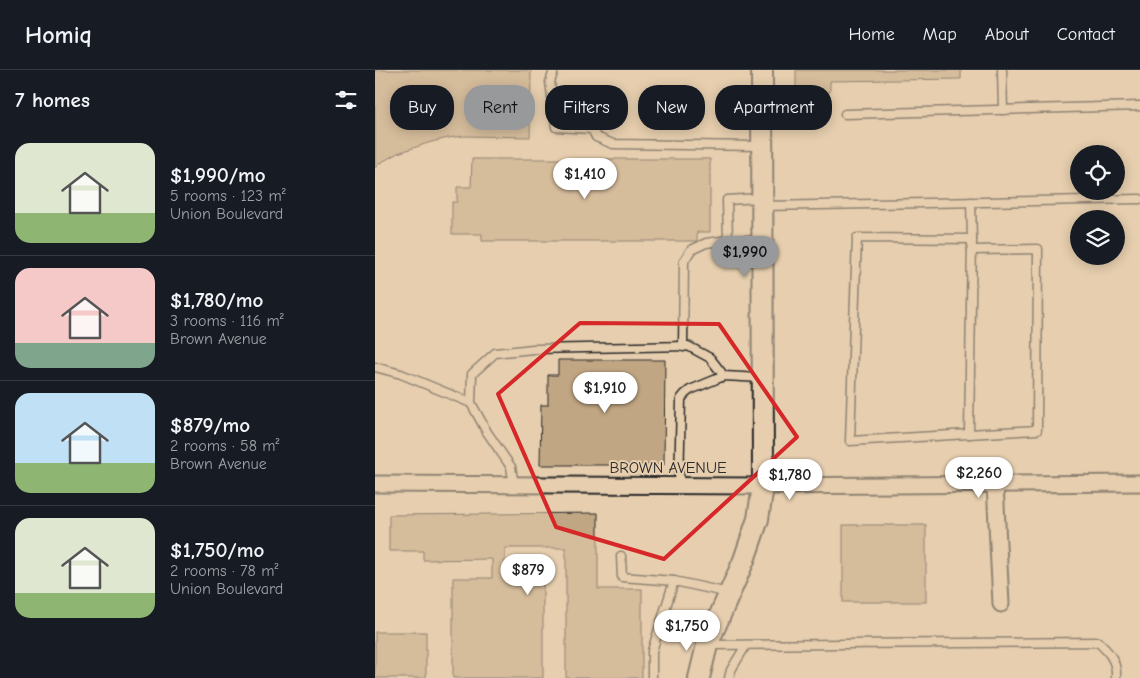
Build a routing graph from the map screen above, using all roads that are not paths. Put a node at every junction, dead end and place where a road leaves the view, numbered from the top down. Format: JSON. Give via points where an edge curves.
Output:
{"nodes":[{"id":1,"x":554,"y":70,"type":"edge"},
{"id":2,"x":762,"y":70,"type":"edge"},
{"id":3,"x":1002,"y":70,"type":"edge"},
{"id":4,"x":1140,"y":106,"type":"edge"},
{"id":5,"x":1003,"y":110,"type":"junction"},
{"id":6,"x":845,"y":114,"type":"dead end"},
{"id":7,"x":762,"y":146,"type":"junction"},
{"id":8,"x":1140,"y":199,"type":"edge"},
{"id":9,"x":762,"y":202,"type":"junction"},
{"id":10,"x":971,"y":202,"type":"junction"},
{"id":11,"x":972,"y":239,"type":"junction"},
{"id":12,"x":728,"y":240,"type":"junction"},
{"id":13,"x":763,"y":240,"type":"junction"},
{"id":14,"x":972,"y":250,"type":"junction"},
{"id":15,"x":683,"y":346,"type":"junction"},
{"id":16,"x":375,"y":367,"type":"edge"},
{"id":17,"x":724,"y":376,"type":"junction"},
{"id":18,"x":763,"y":378,"type":"junction"},
{"id":19,"x":471,"y":403,"type":"junction"},
{"id":20,"x":969,"y":434,"type":"junction"},
{"id":21,"x":1140,"y":483,"type":"edge"},
{"id":22,"x":375,"y":484,"type":"edge"},
{"id":23,"x":995,"y":484,"type":"junction"},
{"id":24,"x":514,"y":485,"type":"junction"},
{"id":25,"x":679,"y":486,"type":"junction"},
{"id":26,"x":763,"y":486,"type":"junction"},
{"id":27,"x":621,"y":556,"type":"dead end"},
{"id":28,"x":674,"y":581,"type":"junction"},
{"id":29,"x":729,"y":593,"type":"junction"},
{"id":30,"x":1001,"y":604,"type":"dead end"},
{"id":31,"x":707,"y":645,"type":"junction"},
{"id":32,"x":746,"y":645,"type":"junction"},
{"id":33,"x":652,"y":678,"type":"edge"},
{"id":34,"x":699,"y":678,"type":"edge"},
{"id":35,"x":729,"y":678,"type":"edge"},
{"id":36,"x":1116,"y":678,"type":"edge"}],
"edges":[{"from":1,"to":7,"type":"lane","via":[[550,82],[556,127],[592,129],[596,137],[613,144]]},
{"from":2,"to":7,"type":"main road"},
{"from":3,"to":5,"type":"lane"},
{"from":4,"to":5,"type":"lane"},
{"from":5,"to":6,"type":"lane"},
{"from":7,"to":9,"type":"main road"},
{"from":8,"to":10,"type":"lane"},
{"from":9,"to":10,"type":"lane"},
{"from":9,"to":12,"type":"lane","via":[[727,200]]},
{"from":9,"to":13,"type":"main road"},
{"from":10,"to":11,"type":"lane"},
{"from":11,"to":14,"type":"lane"},
{"from":11,"to":20,"type":"lane","via":[[857,238],[850,441]]},
{"from":12,"to":13,"type":"lane"},
{"from":12,"to":15,"type":"lane","via":[[706,243],[691,250],[684,261]]},
{"from":13,"to":18,"type":"main road"},
{"from":14,"to":20,"type":"lane"},
{"from":14,"to":20,"type":"lane","via":[[1038,249],[1037,430]]},
{"from":15,"to":17,"type":"lane","via":[[710,358]]},
{"from":15,"to":19,"type":"lane","via":[[533,349],[495,353],[472,374]]},
{"from":16,"to":19,"type":"lane","via":[[401,374]]},
{"from":17,"to":18,"type":"lane"},
{"from":17,"to":25,"type":"lane","via":[[689,390],[681,399]]},
{"from":18,"to":26,"type":"main road"},
{"from":19,"to":24,"type":"lane","via":[[511,467]]},
{"from":21,"to":23,"type":"street","name":"BROWN AVENUE"},
{"from":22,"to":24,"type":"street","name":"BROWN AVENUE"},
{"from":23,"to":26,"type":"street","name":"BROWN AVENUE"},
{"from":23,"to":30,"type":"street"},
{"from":24,"to":25,"type":"street","name":"BROWN AVENUE"},
{"from":25,"to":26,"type":"street","name":"BROWN AVENUE"},
{"from":26,"to":29,"type":"main road","via":[[758,520]]},
{"from":27,"to":28,"type":"lane","via":[[622,577]]},
{"from":28,"to":29,"type":"lane"},
{"from":28,"to":33,"type":"lane","via":[[652,651]]},
{"from":29,"to":31,"type":"main road"},
{"from":31,"to":32,"type":"lane"},
{"from":31,"to":34,"type":"main road"},
{"from":32,"to":35,"type":"lane"},
{"from":32,"to":36,"type":"lane","via":[[1098,642],[1109,652],[1117,668]]}]}
